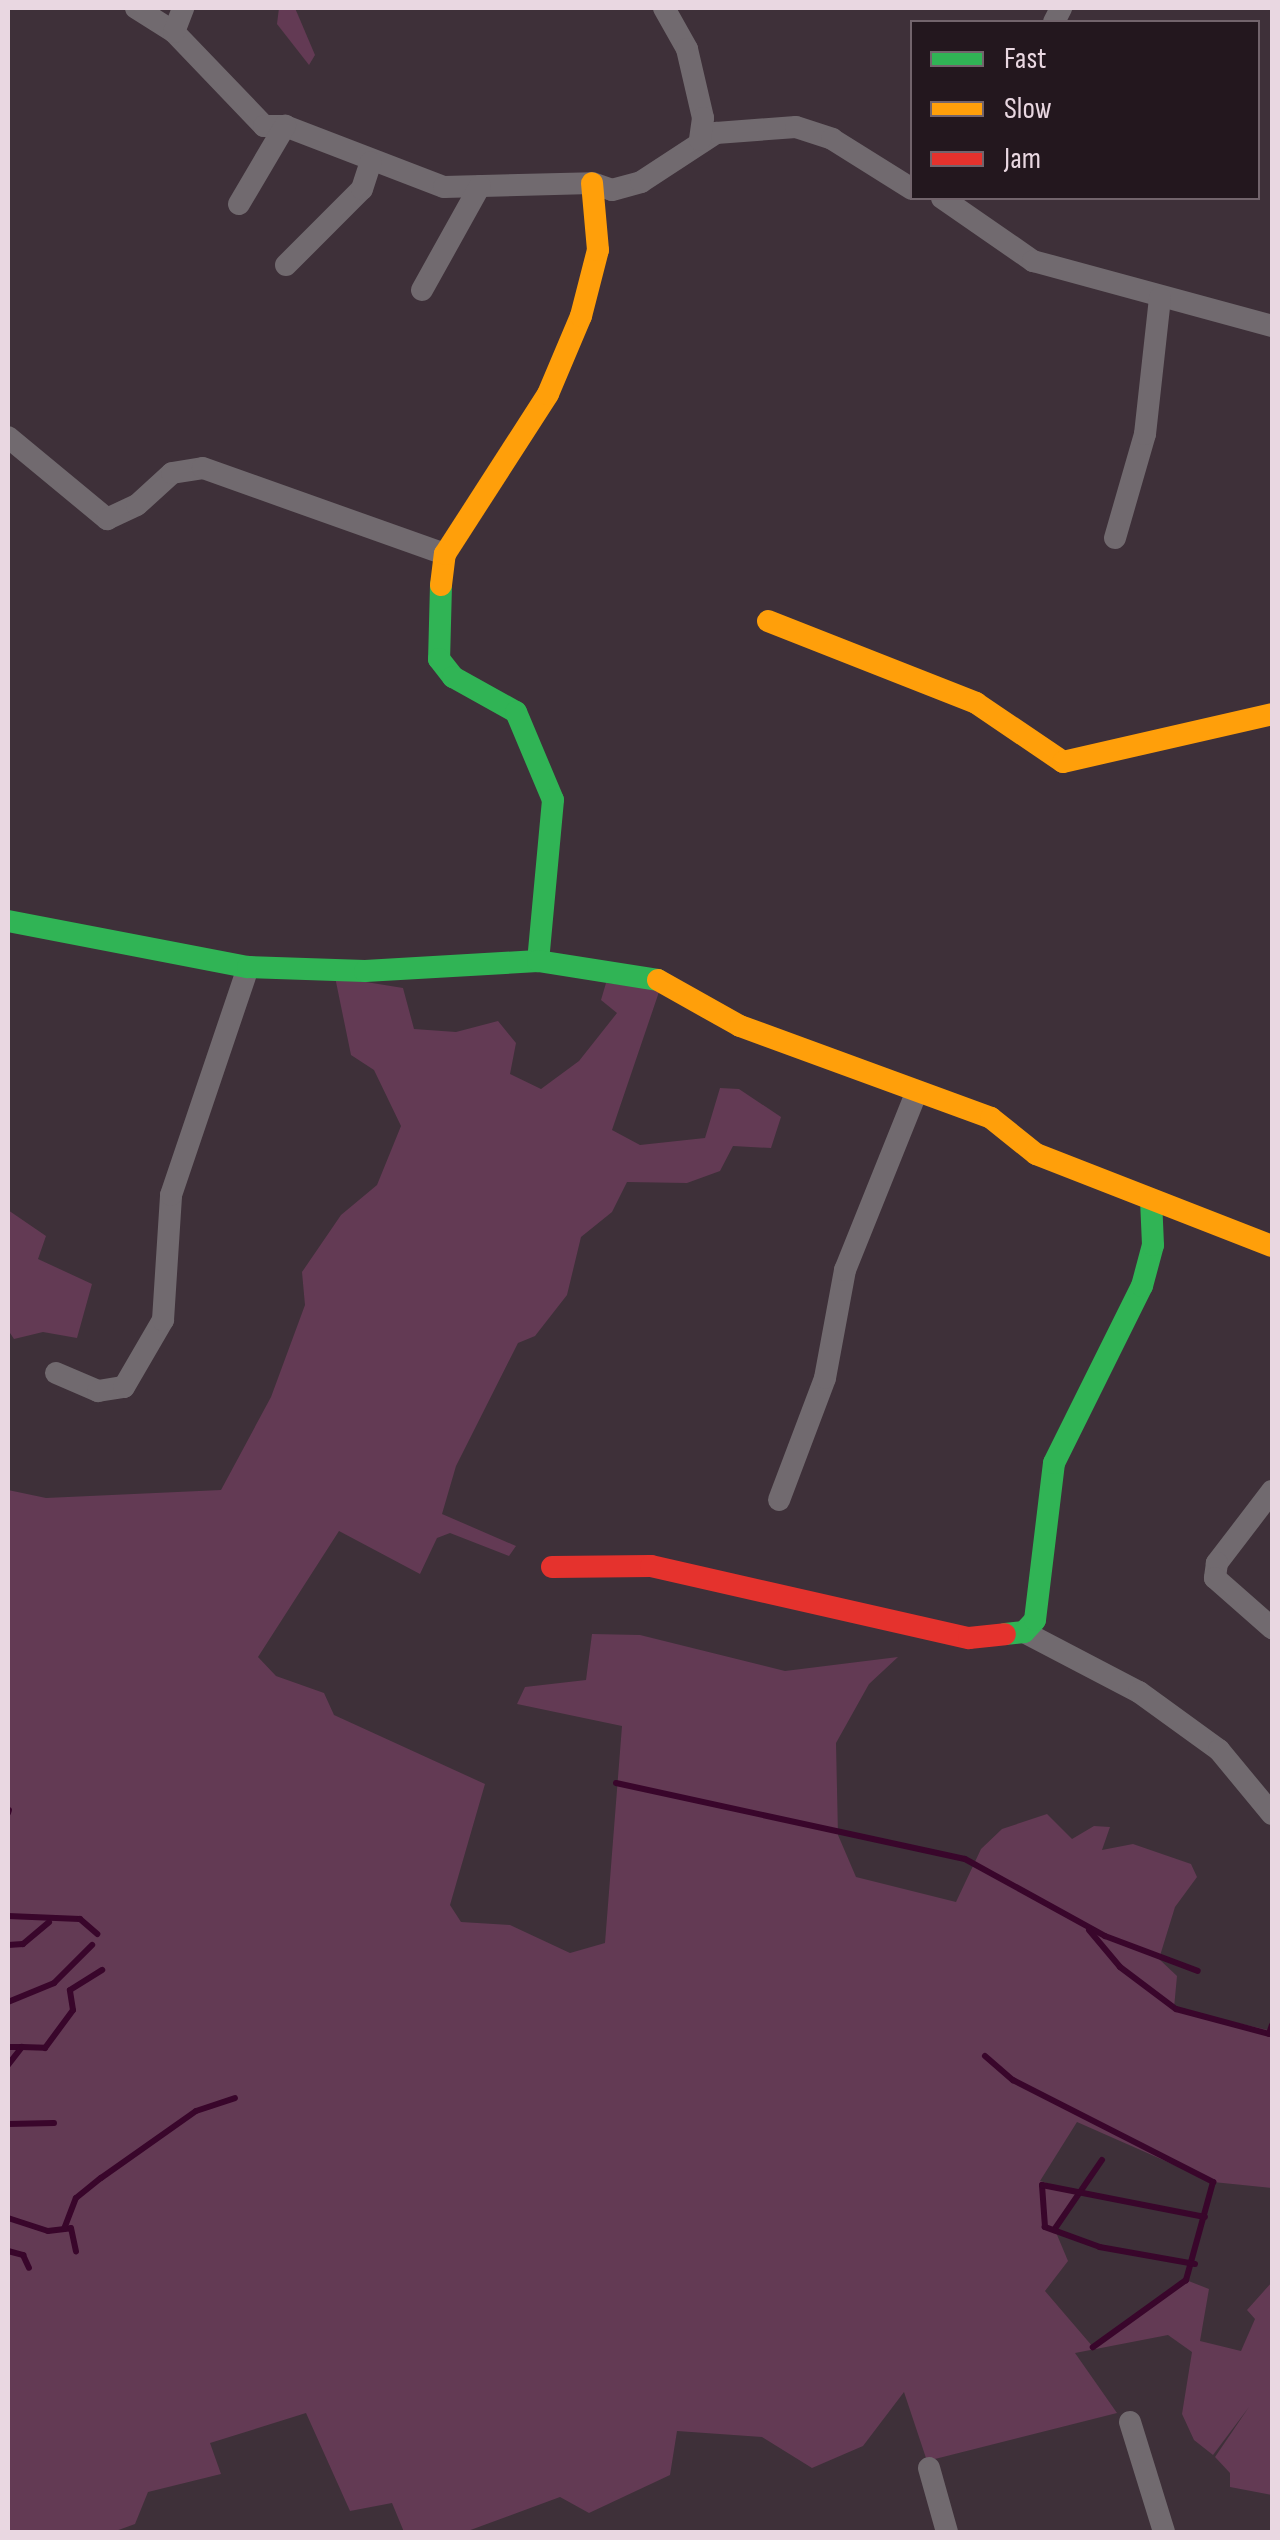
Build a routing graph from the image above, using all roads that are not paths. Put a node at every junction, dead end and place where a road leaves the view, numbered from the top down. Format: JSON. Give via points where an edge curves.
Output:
{"nodes":[{"id":1,"x":136,"y":8,"type":"edge"},
{"id":2,"x":183,"y":8,"type":"edge"},
{"id":3,"x":664,"y":8,"type":"edge"},
{"id":4,"x":174,"y":32,"type":"junction"},
{"id":5,"x":285,"y":126,"type":"junction"},
{"id":6,"x":700,"y":140,"type":"junction"},
{"id":7,"x":371,"y":162,"type":"junction"},
{"id":8,"x":592,"y":184,"type":"junction"},
{"id":9,"x":480,"y":186,"type":"junction"},
{"id":10,"x":910,"y":188,"type":"edge"},
{"id":11,"x":954,"y":200,"type":"edge"},
{"id":12,"x":239,"y":204,"type":"dead end"},
{"id":13,"x":286,"y":266,"type":"dead end"},
{"id":14,"x":422,"y":290,"type":"dead end"},
{"id":15,"x":1160,"y":298,"type":"junction"},
{"id":16,"x":1272,"y":326,"type":"edge"},
{"id":17,"x":8,"y":437,"type":"edge"},
{"id":18,"x":1115,"y":538,"type":"dead end"},
{"id":19,"x":445,"y":554,"type":"junction"},
{"id":20,"x":768,"y":622,"type":"dead end"},
{"id":21,"x":1272,"y":714,"type":"edge"},
{"id":22,"x":10,"y":927,"type":"edge"},
{"id":23,"x":538,"y":962,"type":"junction"},
{"id":24,"x":248,"y":968,"type":"junction"},
{"id":25,"x":915,"y":1096,"type":"junction"},
{"id":26,"x":1150,"y":1200,"type":"junction"},
{"id":27,"x":1272,"y":1246,"type":"edge"},
{"id":28,"x":56,"y":1373,"type":"dead end"},
{"id":29,"x":1272,"y":1492,"type":"edge"},
{"id":30,"x":778,"y":1500,"type":"dead end"},
{"id":31,"x":552,"y":1567,"type":"dead end"},
{"id":32,"x":1272,"y":1628,"type":"edge"},
{"id":33,"x":1024,"y":1632,"type":"junction"},
{"id":34,"x":1272,"y":1814,"type":"edge"},
{"id":35,"x":1130,"y":2422,"type":"dead end"},
{"id":36,"x":930,"y":2468,"type":"dead end"},
{"id":37,"x":947,"y":2532,"type":"edge"},
{"id":38,"x":1164,"y":2532,"type":"edge"}],
"edges":[{"from":1,"to":4,"type":"street"},
{"from":2,"to":4,"type":"street"},
{"from":3,"to":6,"type":"street","via":[[692,64]]},
{"from":4,"to":5,"type":"street","via":[[246,112],[264,126]]},
{"from":5,"to":7,"type":"street"},
{"from":5,"to":12,"type":"street"},
{"from":6,"to":8,"type":"street","via":[[641,182],[612,190]]},
{"from":6,"to":10,"type":"street","via":[[749,128],[807,130]]},
{"from":7,"to":9,"type":"street","via":[[444,187]]},
{"from":7,"to":13,"type":"street","via":[[362,190]]},
{"from":8,"to":9,"type":"street"},
{"from":8,"to":19,"type":"street","via":[[598,250],[560,369]]},
{"from":9,"to":14,"type":"street"},
{"from":11,"to":15,"type":"street","via":[[1033,262],[1105,275]]},
{"from":15,"to":16,"type":"street"},
{"from":15,"to":18,"type":"street","via":[[1145,434]]},
{"from":17,"to":19,"type":"street","via":[[107,520],[172,472],[204,468]]},
{"from":19,"to":23,"type":"street","via":[[439,659],[453,677],[516,712],[553,800]]},
{"from":20,"to":21,"type":"street","via":[[976,703],[1063,762]]},
{"from":22,"to":24,"type":"street"},
{"from":23,"to":24,"type":"street"},
{"from":23,"to":25,"type":"street","via":[[665,980],[740,1026]]},
{"from":24,"to":28,"type":"street","via":[[171,1194],[163,1320],[124,1387],[98,1392]]},
{"from":25,"to":26,"type":"street","via":[[991,1118],[1036,1154]]},
{"from":25,"to":30,"type":"street","via":[[845,1270],[825,1378]]},
{"from":26,"to":27,"type":"street"},
{"from":26,"to":33,"type":"street","via":[[1154,1246],[1142,1286],[1054,1463],[1036,1620]]},
{"from":29,"to":32,"type":"street","via":[[1217,1563],[1215,1578]]},
{"from":31,"to":33,"type":"street","via":[[651,1566],[752,1583],[970,1638]]},
{"from":33,"to":34,"type":"street","via":[[1139,1692],[1218,1750]]},
{"from":35,"to":38,"type":"street"},
{"from":36,"to":37,"type":"street"}]}
